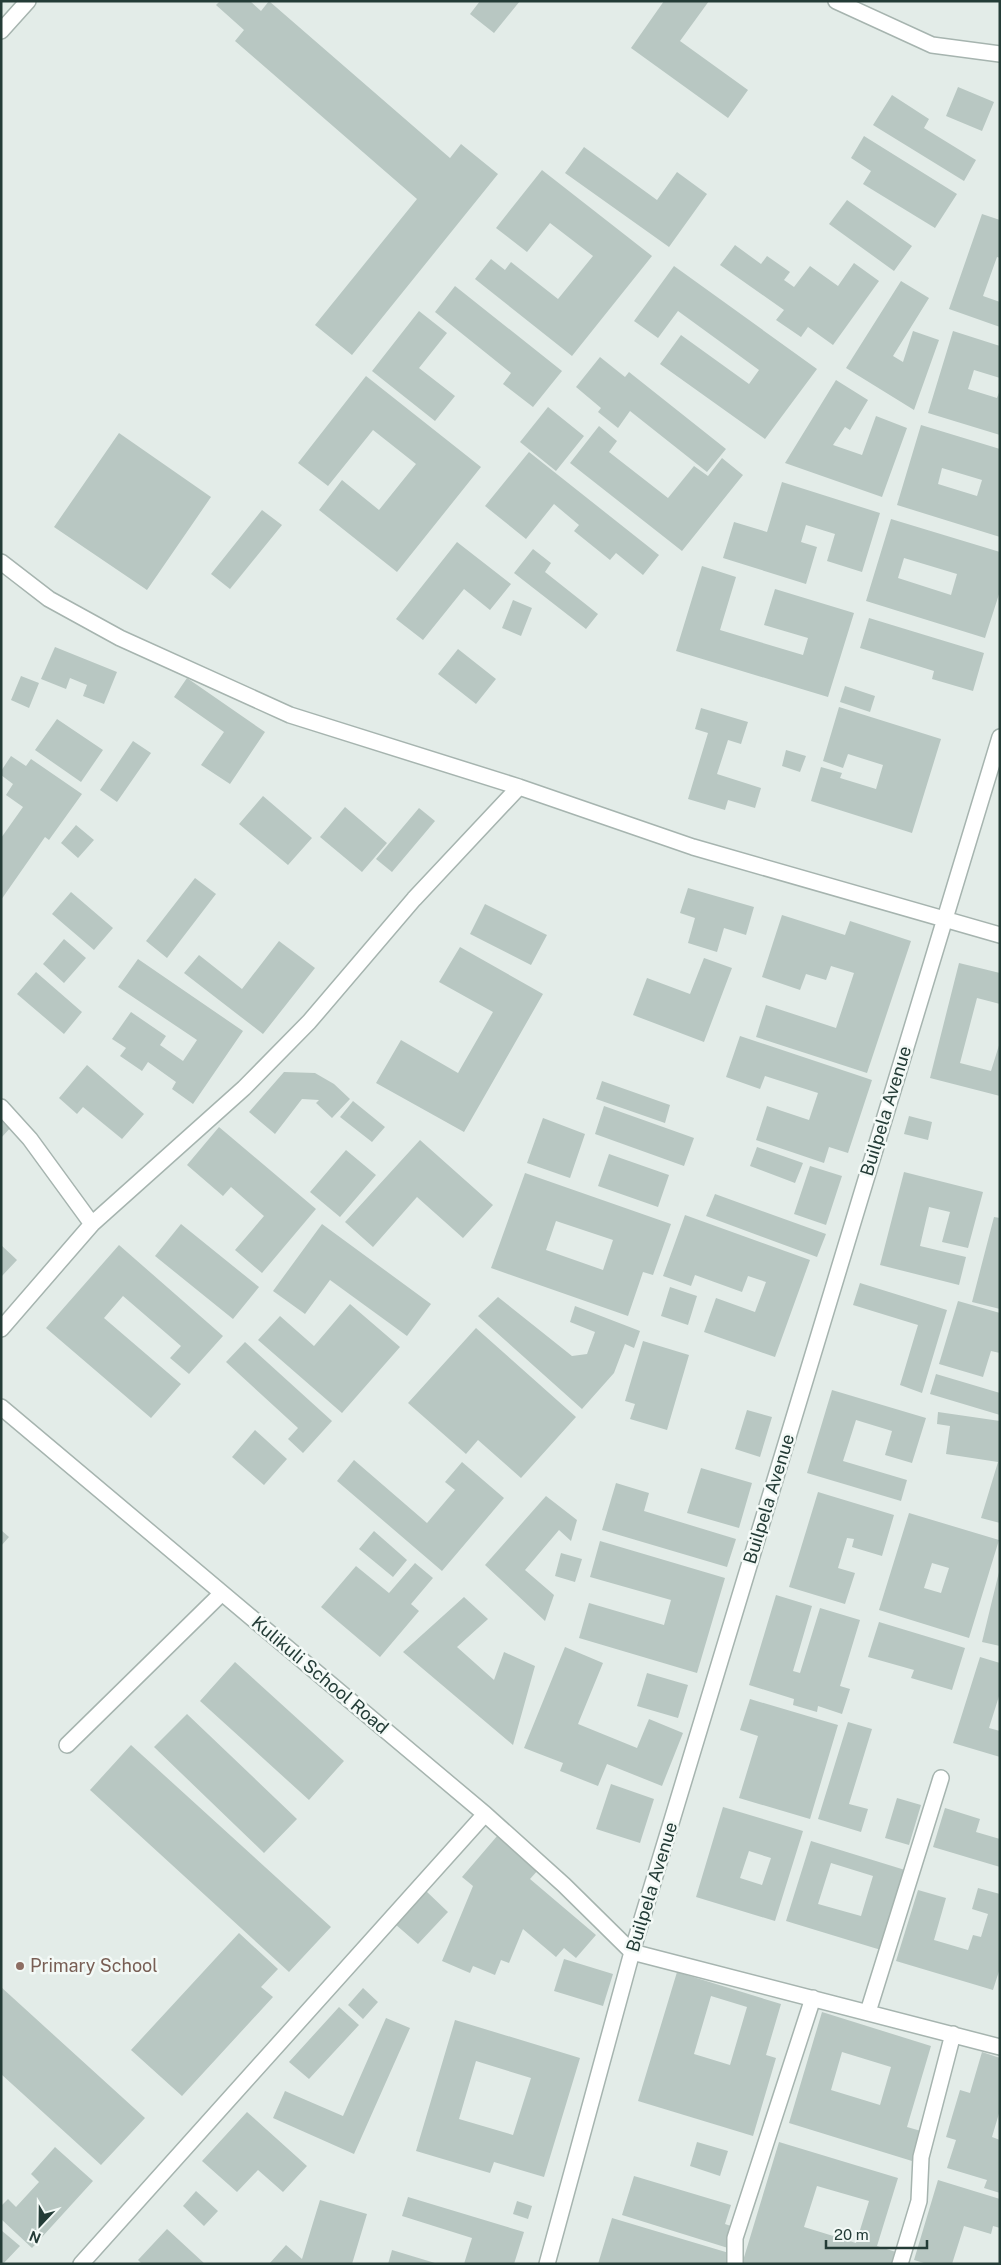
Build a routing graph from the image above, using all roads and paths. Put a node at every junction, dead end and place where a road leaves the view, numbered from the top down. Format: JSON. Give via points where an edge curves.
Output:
{"nodes":[{"id":1,"x":28,"y":1,"type":"edge"},
{"id":2,"x":836,"y":1,"type":"edge"},
{"id":3,"x":1,"y":31,"type":"edge"},
{"id":4,"x":1000,"y":54,"type":"edge"},
{"id":5,"x":1,"y":562,"type":"edge"},
{"id":6,"x":1000,"y":737,"type":"edge"},
{"id":7,"x":519,"y":787,"type":"junction"},
{"id":8,"x":944,"y":918,"type":"junction"},
{"id":9,"x":1000,"y":935,"type":"edge"},
{"id":10,"x":1,"y":1107,"type":"edge"},
{"id":11,"x":92,"y":1224,"type":"junction"},
{"id":12,"x":1,"y":1329,"type":"edge"},
{"id":13,"x":1,"y":1408,"type":"edge"},
{"id":14,"x":222,"y":1593,"type":"junction"},
{"id":15,"x":67,"y":1745,"type":"dead end"},
{"id":16,"x":941,"y":1778,"type":"dead end"},
{"id":17,"x":485,"y":1814,"type":"junction"},
{"id":18,"x":632,"y":1952,"type":"junction"},
{"id":19,"x":812,"y":1998,"type":"junction"},
{"id":20,"x":868,"y":2012,"type":"junction"},
{"id":21,"x":953,"y":2034,"type":"junction"},
{"id":22,"x":1000,"y":2046,"type":"edge"},
{"id":23,"x":80,"y":2264,"type":"edge"},
{"id":24,"x":547,"y":2264,"type":"edge"},
{"id":25,"x":735,"y":2264,"type":"edge"},
{"id":26,"x":900,"y":2264,"type":"edge"}],
"edges":[{"from":1,"to":3,"type":"street"},
{"from":2,"to":4,"type":"street","via":[[932,45]]},
{"from":5,"to":7,"type":"street","via":[[49,598],[120,638],[241,694],[290,715]]},
{"from":6,"to":8,"type":"street","name":"Builpela Avenue"},
{"from":7,"to":8,"type":"street","via":[[693,847]]},
{"from":7,"to":11,"type":"street","via":[[414,899],[310,1022],[244,1088]]},
{"from":8,"to":9,"type":"street"},
{"from":8,"to":18,"type":"street","name":"Builpela Avenue"},
{"from":10,"to":11,"type":"street","via":[[30,1139]]},
{"from":11,"to":12,"type":"street"},
{"from":13,"to":14,"type":"street","name":"Kulikuli School Road"},
{"from":14,"to":15,"type":"street"},
{"from":14,"to":17,"type":"street","name":"Kulikuli School Road"},
{"from":16,"to":20,"type":"street"},
{"from":17,"to":18,"type":"street","name":"Kulikuli School Road"},
{"from":17,"to":23,"type":"street"},
{"from":18,"to":19,"type":"street"},
{"from":18,"to":24,"type":"street","name":"Builpela Avenue"},
{"from":19,"to":20,"type":"street"},
{"from":19,"to":25,"type":"street","via":[[735,2238]]},
{"from":20,"to":21,"type":"street"},
{"from":21,"to":22,"type":"street"},
{"from":21,"to":26,"type":"street","via":[[921,2156],[919,2200]]}]}
